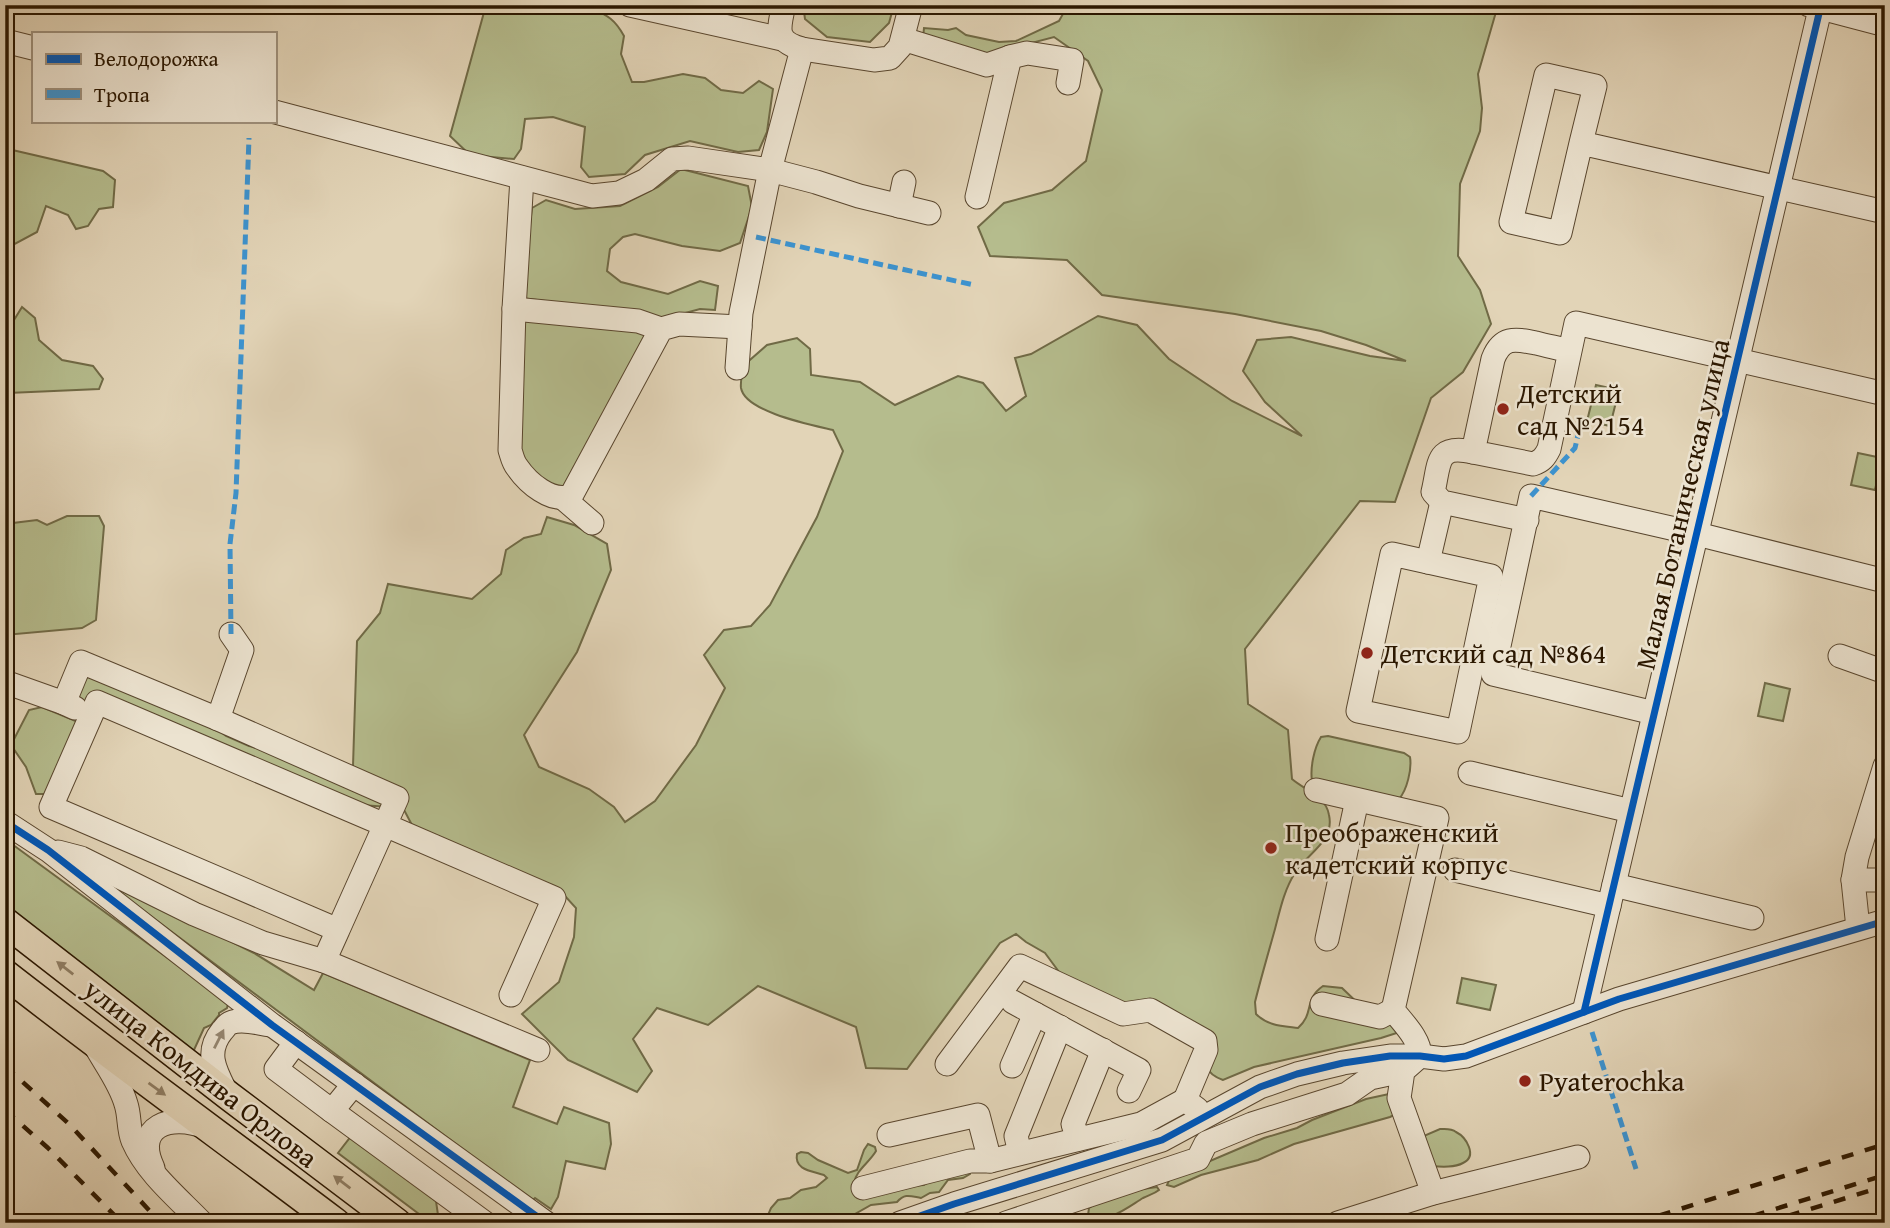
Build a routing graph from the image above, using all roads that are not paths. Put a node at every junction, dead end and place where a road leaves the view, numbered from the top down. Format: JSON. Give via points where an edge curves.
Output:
{"nodes":[{"id":1,"x":630,"y":5,"type":"edge"},
{"id":2,"x":784,"y":5,"type":"edge"},
{"id":3,"x":911,"y":5,"type":"edge"},
{"id":4,"x":1817,"y":6,"type":"edge"},
{"id":5,"x":1885,"y":25,"type":"edge"},
{"id":6,"x":903,"y":39,"type":"junction"},
{"id":7,"x":5,"y":41,"type":"edge"},
{"id":8,"x":792,"y":44,"type":"junction"},
{"id":9,"x":32,"y":48,"type":"edge"},
{"id":10,"x":1010,"y":57,"type":"junction"},
{"id":11,"x":1068,"y":83,"type":"dead end"},
{"id":12,"x":276,"y":112,"type":"edge"},
{"id":13,"x":1581,"y":143,"type":"junction"},
{"id":14,"x":770,"y":170,"type":"junction"},
{"id":15,"x":522,"y":177,"type":"junction"},
{"id":16,"x":904,"y":183,"type":"dead end"},
{"id":17,"x":1778,"y":187,"type":"junction"},
{"id":18,"x":977,"y":197,"type":"dead end"},
{"id":19,"x":899,"y":206,"type":"junction"},
{"id":20,"x":1885,"y":212,"type":"edge"},
{"id":21,"x":929,"y":213,"type":"dead end"},
{"id":22,"x":514,"y":309,"type":"junction"},
{"id":23,"x":740,"y":327,"type":"junction"},
{"id":24,"x":662,"y":329,"type":"junction"},
{"id":25,"x":1570,"y":351,"type":"junction"},
{"id":26,"x":1738,"y":360,"type":"junction"},
{"id":27,"x":737,"y":368,"type":"dead end"},
{"id":28,"x":1885,"y":394,"type":"edge"},
{"id":29,"x":1473,"y":452,"type":"junction"},
{"id":30,"x":563,"y":498,"type":"junction"},
{"id":31,"x":1442,"y":502,"type":"junction"},
{"id":32,"x":1527,"y":520,"type":"junction"},
{"id":33,"x":592,"y":523,"type":"dead end"},
{"id":34,"x":1697,"y":534,"type":"junction"},
{"id":35,"x":1428,"y":562,"type":"junction"},
{"id":36,"x":1885,"y":581,"type":"edge"},
{"id":37,"x":231,"y":634,"type":"dead end"},
{"id":38,"x":1840,"y":656,"type":"dead end"},
{"id":39,"x":1885,"y":672,"type":"edge"},
{"id":40,"x":5,"y":682,"type":"edge"},
{"id":41,"x":64,"y":703,"type":"junction"},
{"id":42,"x":1654,"y":713,"type":"junction"},
{"id":43,"x":91,"y":716,"type":"junction"},
{"id":44,"x":218,"y":719,"type":"junction"},
{"id":45,"x":1885,"y":766,"type":"edge"},
{"id":46,"x":1470,"y":773,"type":"dead end"},
{"id":47,"x":1316,"y":790,"type":"dead end"},
{"id":48,"x":1357,"y":800,"type":"junction"},
{"id":49,"x":1631,"y":811,"type":"junction"},
{"id":50,"x":5,"y":822,"type":"edge"},
{"id":51,"x":385,"y":825,"type":"junction"},
{"id":52,"x":48,"y":850,"type":"junction"},
{"id":53,"x":1455,"y":870,"type":"dead end"},
{"id":54,"x":1853,"y":880,"type":"junction"},
{"id":55,"x":1885,"y":880,"type":"edge"},
{"id":56,"x":1611,"y":895,"type":"junction"},
{"id":57,"x":1752,"y":918,"type":"dead end"},
{"id":58,"x":1885,"y":921,"type":"edge"},
{"id":59,"x":5,"y":922,"type":"edge"},
{"id":60,"x":1858,"y":928,"type":"junction"},
{"id":61,"x":338,"y":930,"type":"junction"},
{"id":62,"x":1327,"y":939,"type":"dead end"},
{"id":63,"x":324,"y":961,"type":"junction"},
{"id":64,"x":5,"y":974,"type":"edge"},
{"id":65,"x":511,"y":995,"type":"dead end"},
{"id":66,"x":1013,"y":1002,"type":"dead end"},
{"id":67,"x":1322,"y":1004,"type":"dead end"},
{"id":68,"x":1393,"y":1010,"type":"junction"},
{"id":69,"x":1584,"y":1012,"type":"junction"},
{"id":70,"x":1035,"y":1014,"type":"junction"},
{"id":71,"x":272,"y":1025,"type":"junction"},
{"id":72,"x":1060,"y":1027,"type":"junction"},
{"id":73,"x":296,"y":1042,"type":"junction"},
{"id":74,"x":94,"y":1044,"type":"junction"},
{"id":75,"x":538,"y":1050,"type":"dead end"},
{"id":76,"x":1103,"y":1050,"type":"junction"},
{"id":77,"x":947,"y":1064,"type":"dead end"},
{"id":78,"x":1412,"y":1064,"type":"junction"},
{"id":79,"x":1012,"y":1066,"type":"dead end"},
{"id":80,"x":354,"y":1084,"type":"junction"},
{"id":81,"x":1129,"y":1091,"type":"dead end"},
{"id":82,"x":229,"y":1096,"type":"junction"},
{"id":83,"x":1185,"y":1100,"type":"junction"},
{"id":84,"x":332,"y":1111,"type":"junction"},
{"id":85,"x":399,"y":1115,"type":"junction"},
{"id":86,"x":1207,"y":1116,"type":"junction"},
{"id":87,"x":214,"y":1131,"type":"junction"},
{"id":88,"x":889,"y":1135,"type":"dead end"},
{"id":89,"x":1078,"y":1139,"type":"junction"},
{"id":90,"x":377,"y":1145,"type":"junction"},
{"id":91,"x":1020,"y":1153,"type":"junction"},
{"id":92,"x":1578,"y":1157,"type":"dead end"},
{"id":93,"x":990,"y":1161,"type":"junction"},
{"id":94,"x":157,"y":1177,"type":"junction"},
{"id":95,"x":863,"y":1188,"type":"dead end"},
{"id":96,"x":1433,"y":1193,"type":"junction"},
{"id":97,"x":202,"y":1223,"type":"edge"},
{"id":98,"x":336,"y":1223,"type":"edge"},
{"id":99,"x":397,"y":1223,"type":"edge"},
{"id":100,"x":485,"y":1223,"type":"edge"},
{"id":101,"x":546,"y":1223,"type":"edge"},
{"id":102,"x":900,"y":1223,"type":"edge"},
{"id":103,"x":1006,"y":1223,"type":"edge"},
{"id":104,"x":1338,"y":1223,"type":"edge"}],
"edges":[{"from":1,"to":8,"type":"street"},
{"from":2,"to":8,"type":"street","via":[[779,25]]},
{"from":3,"to":6,"type":"street"},
{"from":4,"to":5,"type":"street"},
{"from":4,"to":17,"type":"street","name":"Малая Ботаническая улица"},
{"from":6,"to":8,"type":"street","via":[[890,58],[874,60]]},
{"from":6,"to":10,"type":"street","via":[[987,65]]},
{"from":7,"to":9,"type":"street"},
{"from":8,"to":14,"type":"street"},
{"from":10,"to":11,"type":"street","via":[[1027,53],[1072,61]]},
{"from":10,"to":18,"type":"street"},
{"from":12,"to":15,"type":"street"},
{"from":13,"to":13,"type":"street","via":[[1560,233],[1511,222],[1546,75],[1595,86]]},
{"from":13,"to":17,"type":"street"},
{"from":14,"to":15,"type":"street","via":[[672,159],[620,193],[592,196]]},
{"from":14,"to":19,"type":"street"},
{"from":14,"to":23,"type":"street"},
{"from":15,"to":22,"type":"street"},
{"from":16,"to":19,"type":"street"},
{"from":17,"to":20,"type":"street"},
{"from":17,"to":26,"type":"street","name":"Малая Ботаническая улица"},
{"from":19,"to":21,"type":"street"},
{"from":22,"to":24,"type":"street","via":[[638,321]]},
{"from":22,"to":30,"type":"street","via":[[510,450],[515,465],[527,478],[550,496]]},
{"from":23,"to":24,"type":"street","via":[[679,324]]},
{"from":23,"to":27,"type":"street"},
{"from":24,"to":30,"type":"street","via":[[571,496]]},
{"from":25,"to":26,"type":"street","via":[[1576,323]]},
{"from":25,"to":29,"type":"street","via":[[1519,340],[1510,340],[1496,350]]},
{"from":25,"to":29,"type":"street","via":[[1549,449],[1541,462],[1527,464]]},
{"from":26,"to":28,"type":"street"},
{"from":26,"to":34,"type":"street","name":"Малая Ботаническая улица"},
{"from":29,"to":31,"type":"street","via":[[1452,449],[1441,457],[1433,492]]},
{"from":30,"to":33,"type":"street"},
{"from":31,"to":32,"type":"street"},
{"from":31,"to":35,"type":"street"},
{"from":32,"to":34,"type":"street","via":[[1531,496]]},
{"from":32,"to":42,"type":"street","via":[[1493,674]]},
{"from":34,"to":36,"type":"street"},
{"from":34,"to":42,"type":"street","name":"Малая Ботаническая улица"},
{"from":35,"to":35,"type":"street","via":[[1392,554],[1358,711],[1458,732],[1491,576]]},
{"from":37,"to":44,"type":"street","via":[[242,650]]},
{"from":38,"to":39,"type":"street"},
{"from":40,"to":41,"type":"street"},
{"from":41,"to":43,"type":"street"},
{"from":41,"to":44,"type":"street","via":[[81,662]]},
{"from":42,"to":49,"type":"street","name":"Малая Ботаническая улица"},
{"from":43,"to":51,"type":"street","via":[[97,702]]},
{"from":43,"to":61,"type":"street","via":[[51,807]]},
{"from":44,"to":51,"type":"street","via":[[397,798]]},
{"from":45,"to":54,"type":"street"},
{"from":46,"to":49,"type":"street"},
{"from":47,"to":48,"type":"street"},
{"from":48,"to":62,"type":"street"},
{"from":48,"to":68,"type":"street","via":[[1437,818]]},
{"from":49,"to":56,"type":"street","name":"Малая Ботаническая улица"},
{"from":50,"to":52,"type":"street"},
{"from":51,"to":61,"type":"street"},
{"from":51,"to":65,"type":"street","via":[[554,898]]},
{"from":52,"to":63,"type":"street","via":[[81,858],[263,943]]},
{"from":52,"to":71,"type":"street"},
{"from":53,"to":56,"type":"street"},
{"from":54,"to":55,"type":"street"},
{"from":54,"to":60,"type":"street"},
{"from":56,"to":57,"type":"street"},
{"from":56,"to":69,"type":"street","name":"Малая Ботаническая улица"},
{"from":58,"to":60,"type":"street"},
{"from":82,"to":59,"type":"main road","name":"улица Комдива Орлова","one_way":true},
{"from":60,"to":69,"type":"street"},
{"from":61,"to":63,"type":"street"},
{"from":63,"to":75,"type":"street"},
{"from":64,"to":74,"type":"main road","name":"улица Комдива Орлова"},
{"from":66,"to":70,"type":"street"},
{"from":67,"to":68,"type":"street","via":[[1380,1017]]},
{"from":68,"to":78,"type":"street","via":[[1418,1043]]},
{"from":69,"to":78,"type":"street","via":[[1466,1056]]},
{"from":70,"to":72,"type":"street"},
{"from":70,"to":79,"type":"street"},
{"from":71,"to":73,"type":"street"},
{"from":82,"to":71,"type":"street","one_way":true,"via":[[212,1056],[217,1037],[228,1024],[239,1021]]},
{"from":72,"to":76,"type":"street"},
{"from":72,"to":91,"type":"street","via":[[1016,1136]]},
{"from":73,"to":80,"type":"street"},
{"from":73,"to":84,"type":"street","via":[[276,1069]]},
{"from":74,"to":87,"type":"main road","name":"улица Комдива Орлова","one_way":true},
{"from":74,"to":94,"type":"street","via":[[122,1091],[132,1138]]},
{"from":76,"to":81,"type":"street","via":[[1139,1070]]},
{"from":76,"to":89,"type":"street","via":[[1073,1124]]},
{"from":77,"to":83,"type":"street","via":[[1020,966],[1123,1014],[1150,1010],[1205,1041],[1206,1050]]},
{"from":78,"to":86,"type":"street","via":[[1391,1056],[1368,1058],[1297,1074],[1260,1087]]},
{"from":78,"to":96,"type":"street","via":[[1399,1098]]},
{"from":78,"to":103,"type":"street","via":[[1370,1078],[1347,1094],[1206,1143],[1198,1159]]},
{"from":80,"to":84,"type":"street"},
{"from":80,"to":85,"type":"street"},
{"from":99,"to":82,"type":"main road","name":"улица Комдива Орлова","one_way":true},
{"from":83,"to":86,"type":"street"},
{"from":83,"to":89,"type":"street","via":[[1141,1124]]},
{"from":84,"to":90,"type":"street"},
{"from":85,"to":90,"type":"street"},
{"from":85,"to":101,"type":"street"},
{"from":86,"to":102,"type":"street","via":[[1162,1140]]},
{"from":87,"to":94,"type":"street","via":[[178,1120],[153,1131],[147,1155]]},
{"from":87,"to":98,"type":"main road","name":"улица Комдива Орлова"},
{"from":88,"to":93,"type":"street","via":[[978,1115]]},
{"from":89,"to":91,"type":"street"},
{"from":90,"to":100,"type":"street"},
{"from":91,"to":93,"type":"street"},
{"from":92,"to":96,"type":"street"},
{"from":93,"to":95,"type":"street","via":[[970,1161]]},
{"from":94,"to":97,"type":"street"},
{"from":96,"to":104,"type":"street"}]}
